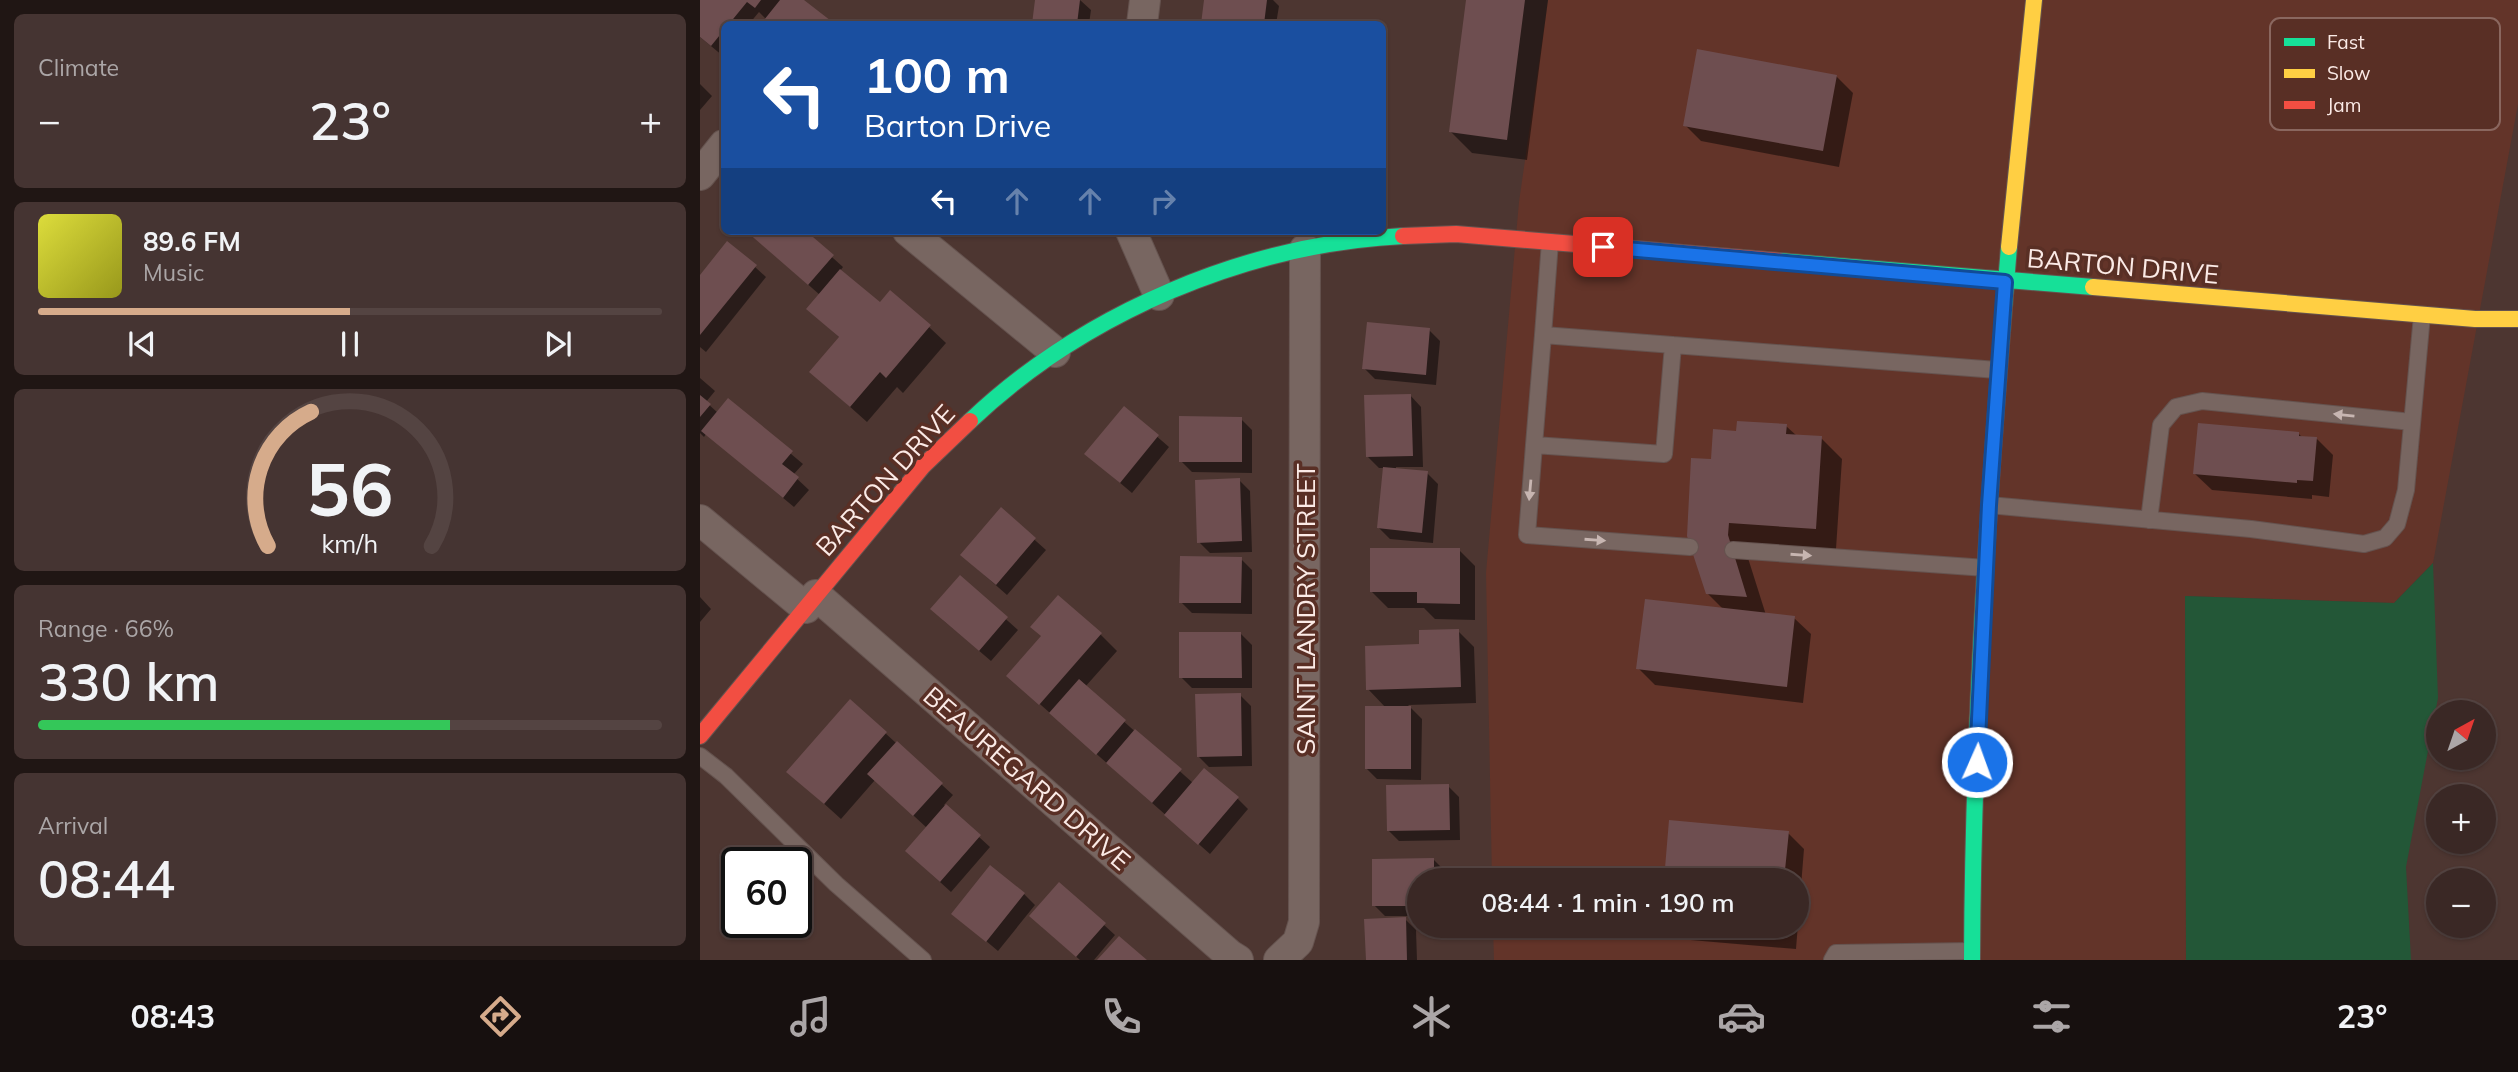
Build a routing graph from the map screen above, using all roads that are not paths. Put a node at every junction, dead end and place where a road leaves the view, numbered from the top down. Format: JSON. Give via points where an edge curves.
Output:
{"nodes":[{"id":1,"x":1145,"y":0,"type":"edge"},
{"id":2,"x":2034,"y":0,"type":"edge"},
{"id":3,"x":1142,"y":21,"type":"edge"},
{"id":4,"x":721,"y":149,"type":"edge"},
{"id":5,"x":700,"y":175,"type":"edge"},
{"id":6,"x":913,"y":235,"type":"edge"},
{"id":7,"x":1133,"y":235,"type":"edge"},
{"id":8,"x":1550,"y":242,"type":"junction"},
{"id":9,"x":1305,"y":249,"type":"junction"},
{"id":10,"x":2005,"y":282,"type":"junction"},
{"id":11,"x":1159,"y":295,"type":"junction"},
{"id":12,"x":2422,"y":315,"type":"junction"},
{"id":13,"x":2518,"y":318,"type":"edge"},
{"id":14,"x":1543,"y":335,"type":"junction"},
{"id":15,"x":1673,"y":345,"type":"junction"},
{"id":16,"x":1055,"y":352,"type":"junction"},
{"id":17,"x":1997,"y":370,"type":"junction"},
{"id":18,"x":2412,"y":422,"type":"junction"},
{"id":19,"x":1534,"y":445,"type":"junction"},
{"id":20,"x":1989,"y":505,"type":"junction"},
{"id":21,"x":700,"y":520,"type":"edge"},
{"id":22,"x":2149,"y":520,"type":"junction"},
{"id":23,"x":1690,"y":547,"type":"dead end"},
{"id":24,"x":1733,"y":550,"type":"dead end"},
{"id":25,"x":1986,"y":568,"type":"junction"},
{"id":26,"x":811,"y":601,"type":"junction"},
{"id":27,"x":700,"y":736,"type":"edge"},
{"id":28,"x":700,"y":756,"type":"edge"},
{"id":29,"x":1972,"y":956,"type":"edge"},
{"id":30,"x":923,"y":960,"type":"edge"},
{"id":31,"x":1238,"y":960,"type":"edge"},
{"id":32,"x":1279,"y":960,"type":"edge"},
{"id":33,"x":1832,"y":960,"type":"edge"}],
"edges":[{"from":1,"to":3,"type":"street"},
{"from":2,"to":10,"type":"street"},
{"from":4,"to":5,"type":"street"},
{"from":6,"to":16,"type":"street"},
{"from":7,"to":11,"type":"street"},
{"from":8,"to":9,"type":"street","name":"BARTON DRIVE","via":[[1456,234],[1369,238]]},
{"from":8,"to":10,"type":"street","name":"BARTON DRIVE"},
{"from":8,"to":14,"type":"lane"},
{"from":9,"to":11,"type":"street","name":"BARTON DRIVE","via":[[1213,274]]},
{"from":9,"to":32,"type":"street","name":"SAINT LANDRY STREET","via":[[1304,922],[1298,942]]},
{"from":10,"to":12,"type":"street","name":"BARTON DRIVE"},
{"from":10,"to":17,"type":"street"},
{"from":11,"to":16,"type":"street","name":"BARTON DRIVE"},
{"from":12,"to":13,"type":"street","name":"BARTON DRIVE"},
{"from":12,"to":18,"type":"lane"},
{"from":14,"to":15,"type":"lane"},
{"from":14,"to":19,"type":"lane"},
{"from":15,"to":17,"type":"lane"},
{"from":15,"to":19,"type":"lane","via":[[1664,454]]},
{"from":16,"to":26,"type":"street","name":"BARTON DRIVE","via":[[986,406],[923,466]]},
{"from":17,"to":20,"type":"street"},
{"from":18,"to":22,"type":"lane","one_way":true,"via":[[2202,401],[2176,407],[2161,425]]},
{"from":18,"to":22,"type":"lane","via":[[2406,490],[2397,524],[2385,538],[2364,544]]},
{"from":19,"to":23,"type":"lane","one_way":true,"via":[[1527,535]]},
{"from":20,"to":22,"type":"lane"},
{"from":20,"to":25,"type":"street"},
{"from":21,"to":26,"type":"street","name":"BEAUREGARD DRIVE"},
{"from":24,"to":25,"type":"lane","one_way":true},
{"from":25,"to":29,"type":"street"},
{"from":26,"to":27,"type":"street","name":"BARTON DRIVE"},
{"from":26,"to":31,"type":"street","name":"BEAUREGARD DRIVE"},
{"from":28,"to":30,"type":"lane"},
{"from":29,"to":33,"type":"lane","via":[[1836,953]]}]}
